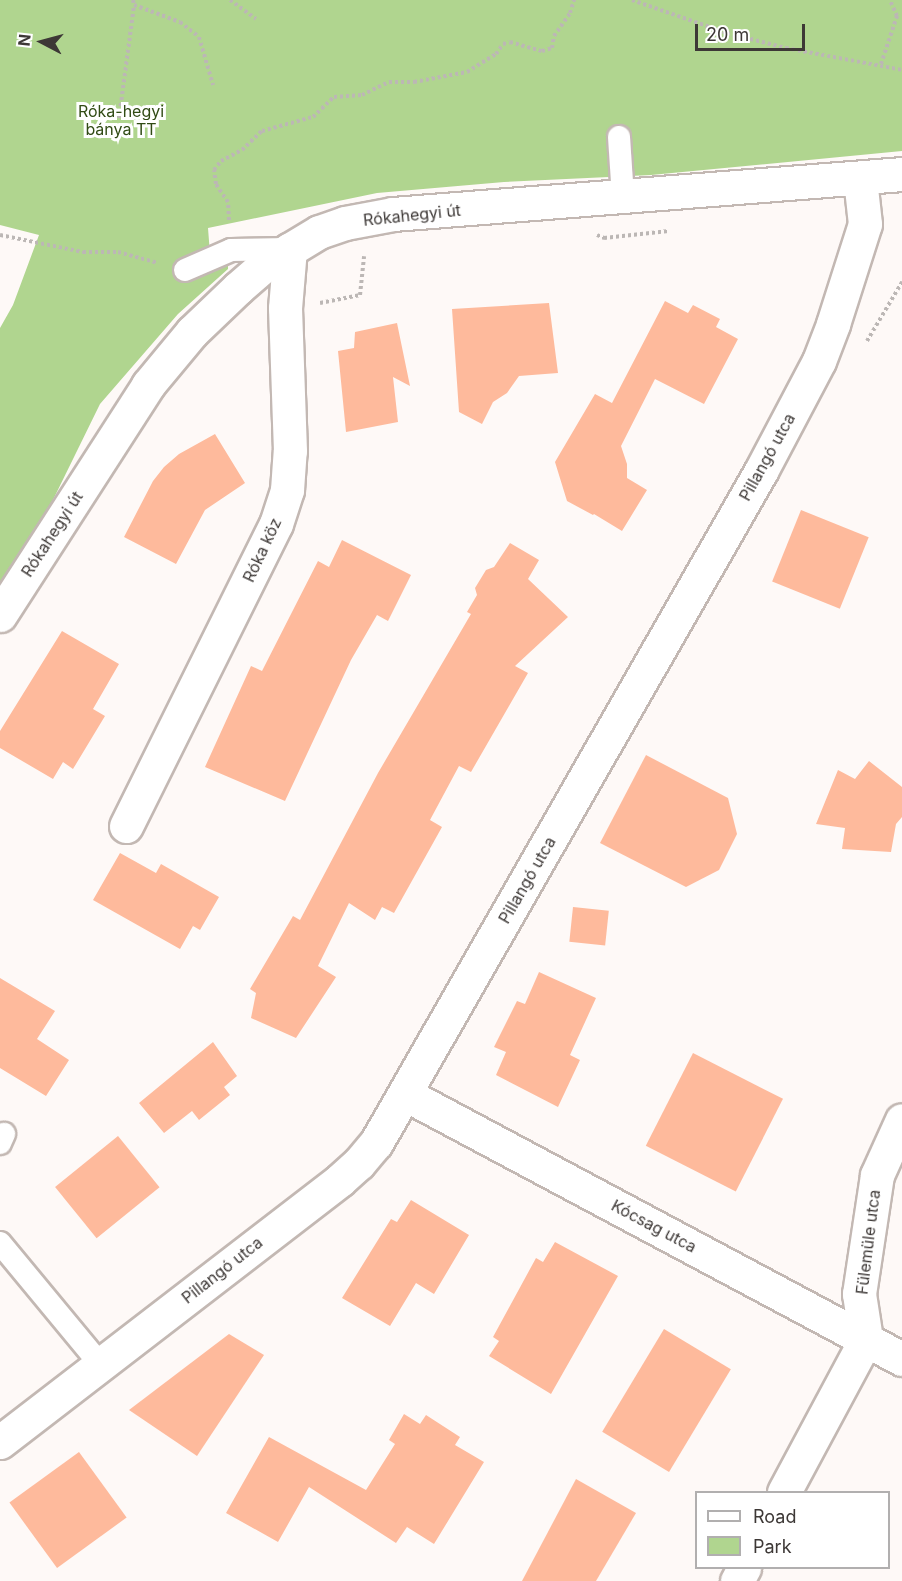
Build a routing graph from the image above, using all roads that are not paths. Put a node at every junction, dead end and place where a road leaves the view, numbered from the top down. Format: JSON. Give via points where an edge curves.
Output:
{"nodes":[{"id":1,"x":619,"y":137,"type":"dead end"},
{"id":2,"x":902,"y":174,"type":"edge"},
{"id":3,"x":860,"y":179,"type":"junction"},
{"id":4,"x":623,"y":197,"type":"junction"},
{"id":5,"x":290,"y":249,"type":"junction"},
{"id":6,"x":185,"y":270,"type":"road end"},
{"id":7,"x":0,"y":615,"type":"edge"},
{"id":8,"x":126,"y":826,"type":"dead end"},
{"id":9,"x":405,"y":1095,"type":"junction"},
{"id":10,"x":902,"y":1120,"type":"edge"},
{"id":11,"x":0,"y":1243,"type":"edge"},
{"id":12,"x":866,"y":1339,"type":"junction"},
{"id":13,"x":902,"y":1359,"type":"edge"},
{"id":14,"x":100,"y":1364,"type":"junction"},
{"id":15,"x":0,"y":1442,"type":"edge"},
{"id":16,"x":785,"y":1491,"type":"edge"}],
"edges":[{"from":1,"to":4,"type":"lane"},
{"from":2,"to":3,"type":"street","name":"Rókahegyi út"},
{"from":3,"to":4,"type":"street","name":"Rókahegyi út"},
{"from":3,"to":9,"type":"street","name":"Pillangó utca","via":[[865,224],[819,361],[761,471]]},
{"from":4,"to":5,"type":"street","name":"Rókahegyi út","via":[[393,214],[345,223]]},
{"from":5,"to":6,"type":"lane","via":[[231,250]]},
{"from":5,"to":7,"type":"street","name":"Rókahegyi út","via":[[222,303],[148,385]]},
{"from":5,"to":8,"type":"street","name":"Róka köz","via":[[285,308],[290,451],[287,490],[276,524]]},
{"from":9,"to":12,"type":"street","name":"Kócsag utca"},
{"from":9,"to":14,"type":"street","name":"Pillangó utca","via":[[359,1163]]},
{"from":10,"to":12,"type":"street","name":"Fülemüle utca","via":[[877,1175],[859,1294]]},
{"from":11,"to":14,"type":"lane"},
{"from":12,"to":13,"type":"street","name":"Kócsag utca"},
{"from":12,"to":16,"type":"street"},
{"from":14,"to":15,"type":"street","name":"Pillangó utca"}]}
